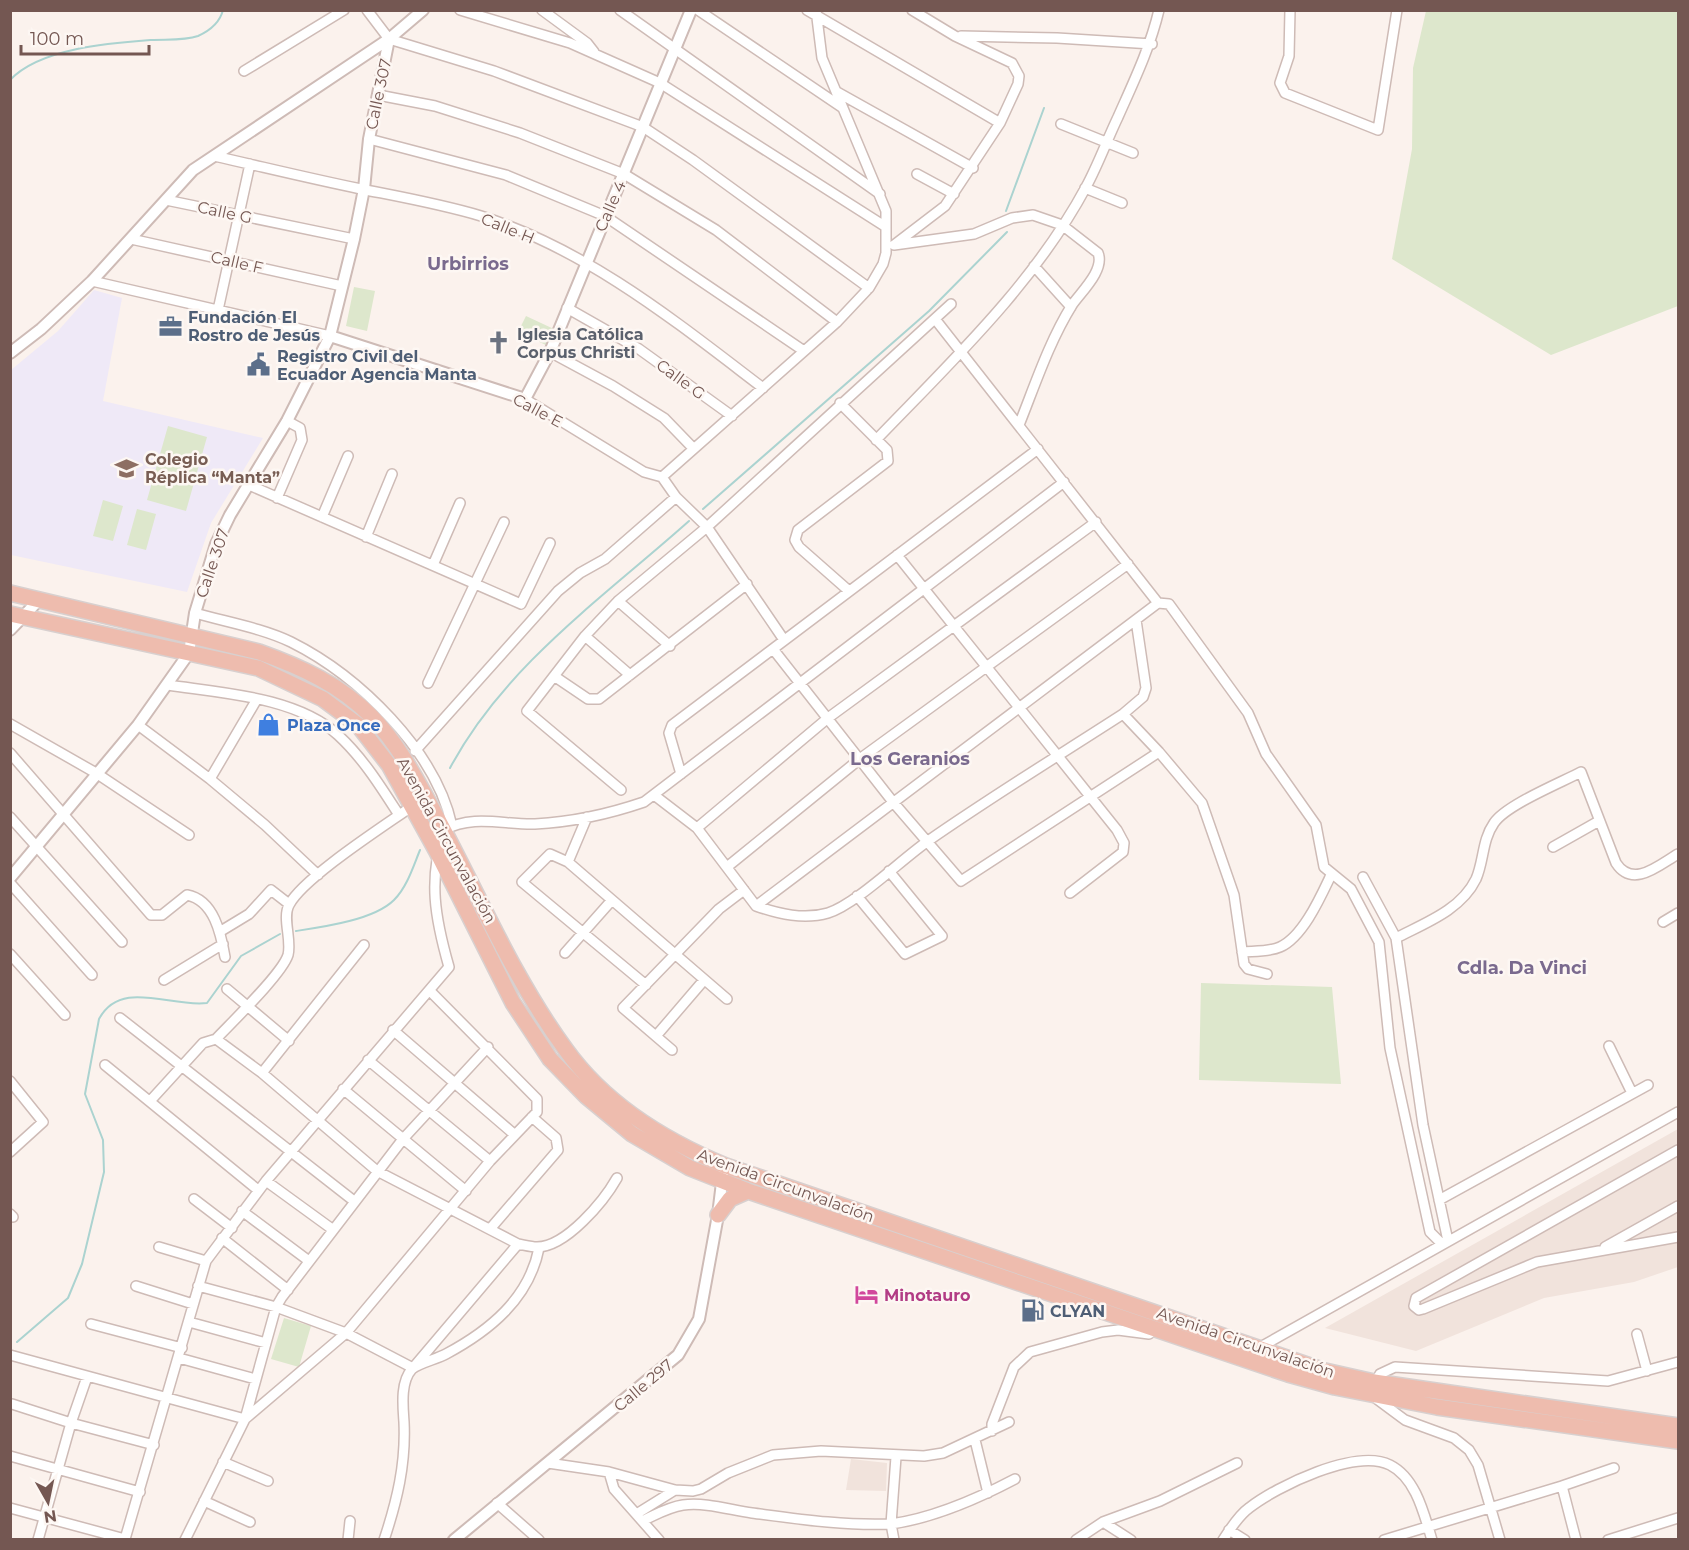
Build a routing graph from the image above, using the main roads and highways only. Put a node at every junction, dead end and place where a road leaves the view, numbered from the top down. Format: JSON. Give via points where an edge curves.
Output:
{"nodes":[{"id":1,"x":10,"y":593,"type":"edge"},
{"id":2,"x":16,"y":616,"type":"edge"},
{"id":3,"x":748,"y":1191,"type":"junction"},
{"id":4,"x":718,"y":1215,"type":"road end"},
{"id":5,"x":1161,"y":1322,"type":"junction"},
{"id":6,"x":1373,"y":1389,"type":"junction"},
{"id":7,"x":1678,"y":1426,"type":"edge"},
{"id":8,"x":1678,"y":1441,"type":"edge"}],
"edges":[{"from":1,"to":5,"type":"highway","name":"Avenida Circunvalación","via":[[260,652],[333,685],[371,717],[394,744],[448,828],[531,998],[566,1051],[600,1089],[673,1142],[726,1166]]},
{"from":2,"to":3,"type":"highway","name":"Avenida Circunvalación","via":[[258,668],[323,699],[358,725],[389,765],[405,811],[437,852],[513,1003],[550,1059],[586,1096],[632,1134],[690,1168]]},
{"from":3,"to":4,"type":"highway","via":[[730,1199]]},
{"from":3,"to":5,"type":"highway","name":"Avenida Circunvalación"},
{"from":5,"to":6,"type":"highway","name":"Avenida Circunvalación"},
{"from":5,"to":6,"type":"highway","name":"Avenida Circunvalación","via":[[1288,1374]]},
{"from":6,"to":7,"type":"highway","name":"Avenida Circunvalación"},
{"from":6,"to":8,"type":"highway","name":"Avenida Circunvalación"}]}
